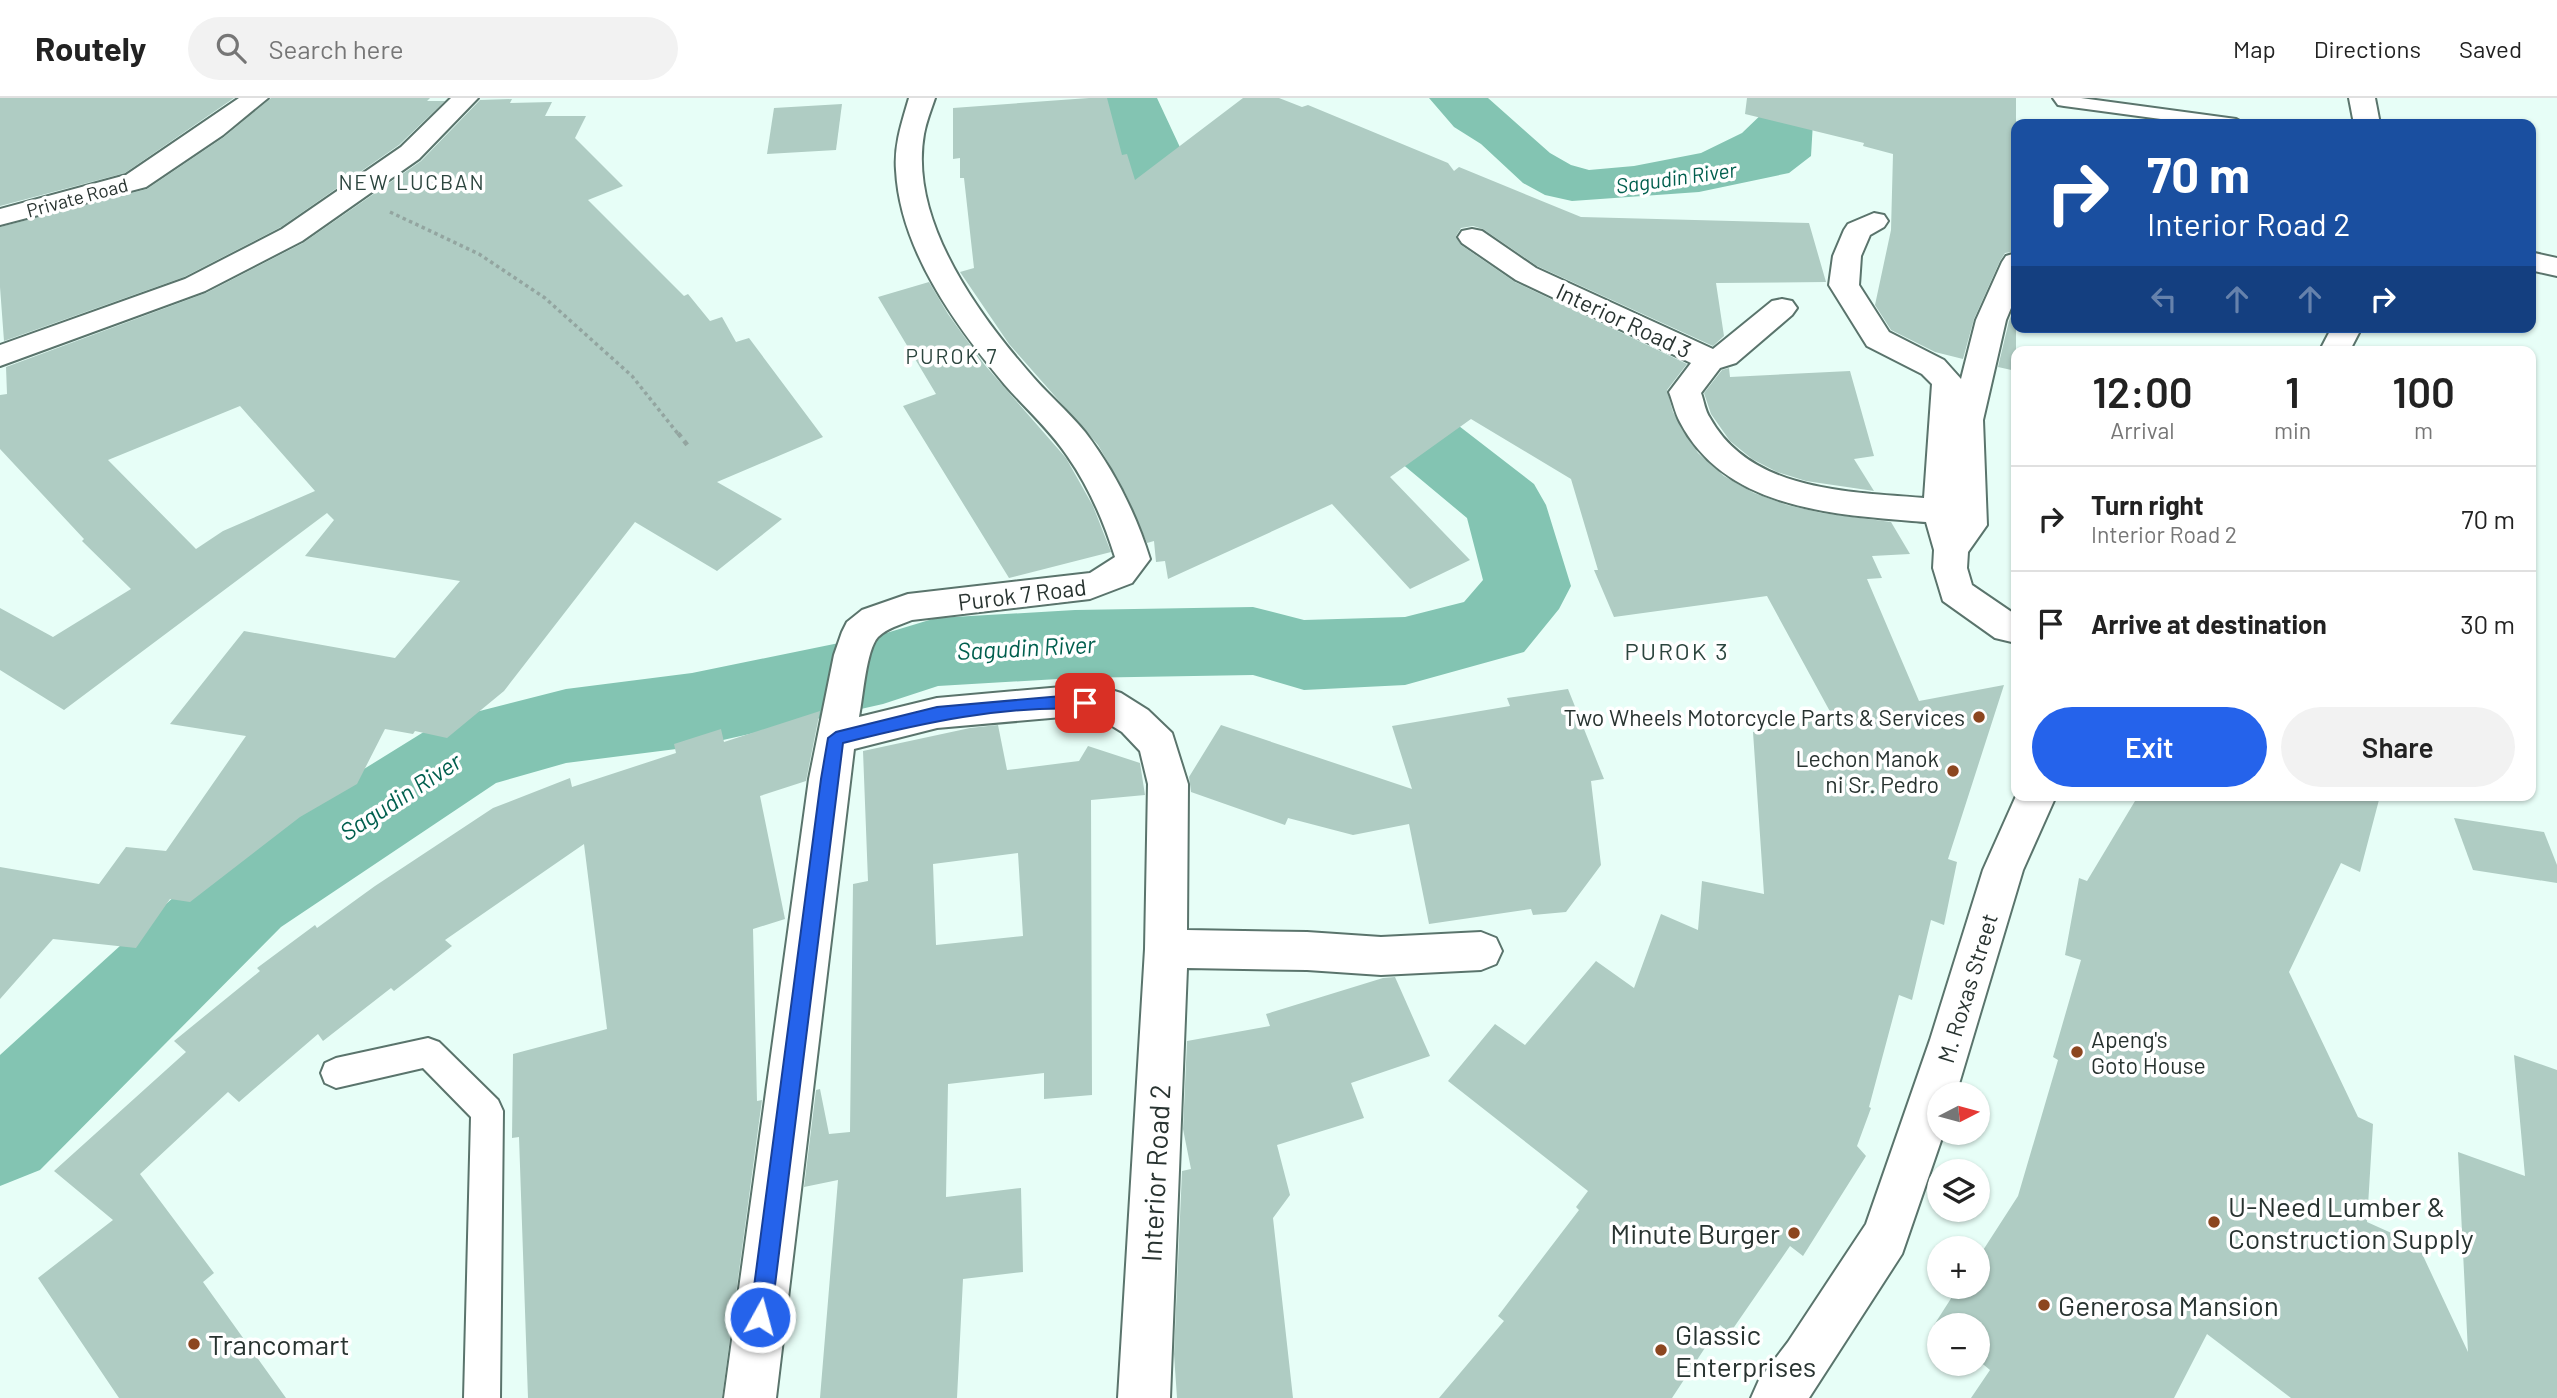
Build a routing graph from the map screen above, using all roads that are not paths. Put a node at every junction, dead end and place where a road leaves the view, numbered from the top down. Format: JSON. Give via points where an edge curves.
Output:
{"nodes":[{"id":1,"x":255,"y":98,"type":"edge"},
{"id":2,"x":465,"y":98,"type":"edge"},
{"id":3,"x":922,"y":98,"type":"edge"},
{"id":4,"x":2062,"y":98,"type":"edge"},
{"id":5,"x":2362,"y":98,"type":"edge"},
{"id":6,"x":2199,"y":119,"type":"edge"},
{"id":7,"x":2367,"y":119,"type":"edge"},
{"id":8,"x":0,"y":217,"type":"edge"},
{"id":9,"x":1874,"y":221,"type":"dead end"},
{"id":10,"x":1472,"y":237,"type":"dead end"},
{"id":11,"x":2536,"y":262,"type":"edge"},
{"id":12,"x":2557,"y":267,"type":"edge"},
{"id":13,"x":2011,"y":273,"type":"edge"},
{"id":14,"x":1782,"y":308,"type":"dead end"},
{"id":15,"x":0,"y":356,"type":"edge"},
{"id":16,"x":1709,"y":361,"type":"junction"},
{"id":17,"x":1941,"y":511,"type":"junction"},
{"id":18,"x":1951,"y":550,"type":"junction"},
{"id":19,"x":2011,"y":628,"type":"edge"},
{"id":20,"x":836,"y":738,"type":"junction"},
{"id":21,"x":2034,"y":801,"type":"edge"},
{"id":22,"x":1166,"y":949,"type":"junction"},
{"id":23,"x":1481,"y":951,"type":"dead end"},
{"id":24,"x":336,"y":1073,"type":"dead end"},
{"id":25,"x":482,"y":1398,"type":"edge"},
{"id":26,"x":750,"y":1398,"type":"edge"},
{"id":27,"x":1144,"y":1398,"type":"edge"},
{"id":28,"x":1777,"y":1398,"type":"edge"}],
"edges":[{"from":1,"to":8,"type":"street","name":"Private Road","via":[[136,181]]},
{"from":2,"to":15,"type":"street","via":[[410,153],[292,235],[195,285]]},
{"from":3,"to":20,"type":"street","name":"Purok 7 Road","via":[[908,153],[909,184],[924,236],[947,281],[1009,369],[1080,448],[1114,508],[1133,559],[1125,572],[1090,586],[908,607],[875,620],[860,632],[852,655]]},
{"from":4,"to":6,"type":"lane"},
{"from":5,"to":7,"type":"street"},
{"from":9,"to":17,"type":"street","via":[[1858,230],[1847,256],[1844,285],[1878,339],[1933,367],[1948,382]]},
{"from":10,"to":16,"type":"street","name":"Interior Road 3","via":[[1526,274]]},
{"from":11,"to":12,"type":"street"},
{"from":13,"to":18,"type":"street","via":[[1991,320],[1967,420],[1970,525]]},
{"from":14,"to":16,"type":"street","via":[[1725,356]]},
{"from":16,"to":17,"type":"street","name":"Interior Road 3","via":[[1685,392],[1695,421],[1732,463],[1772,487],[1810,499]]},
{"from":17,"to":18,"type":"street"},
{"from":18,"to":19,"type":"street","via":[[1956,592]]},
{"from":20,"to":22,"type":"street","name":"Interior Road 2","via":[[937,713],[1062,702],[1108,704],[1158,744],[1168,784]]},
{"from":20,"to":26,"type":"street","name":"Purok 7 Road"},
{"from":21,"to":28,"type":"street","name":"M. Roxas Street","via":[[2003,870],[1885,1237]]},
{"from":22,"to":23,"type":"street","via":[[1381,956]]},
{"from":22,"to":27,"type":"street","name":"Interior Road 2"},
{"from":24,"to":25,"type":"lane","via":[[428,1052],[487,1111]]}]}
